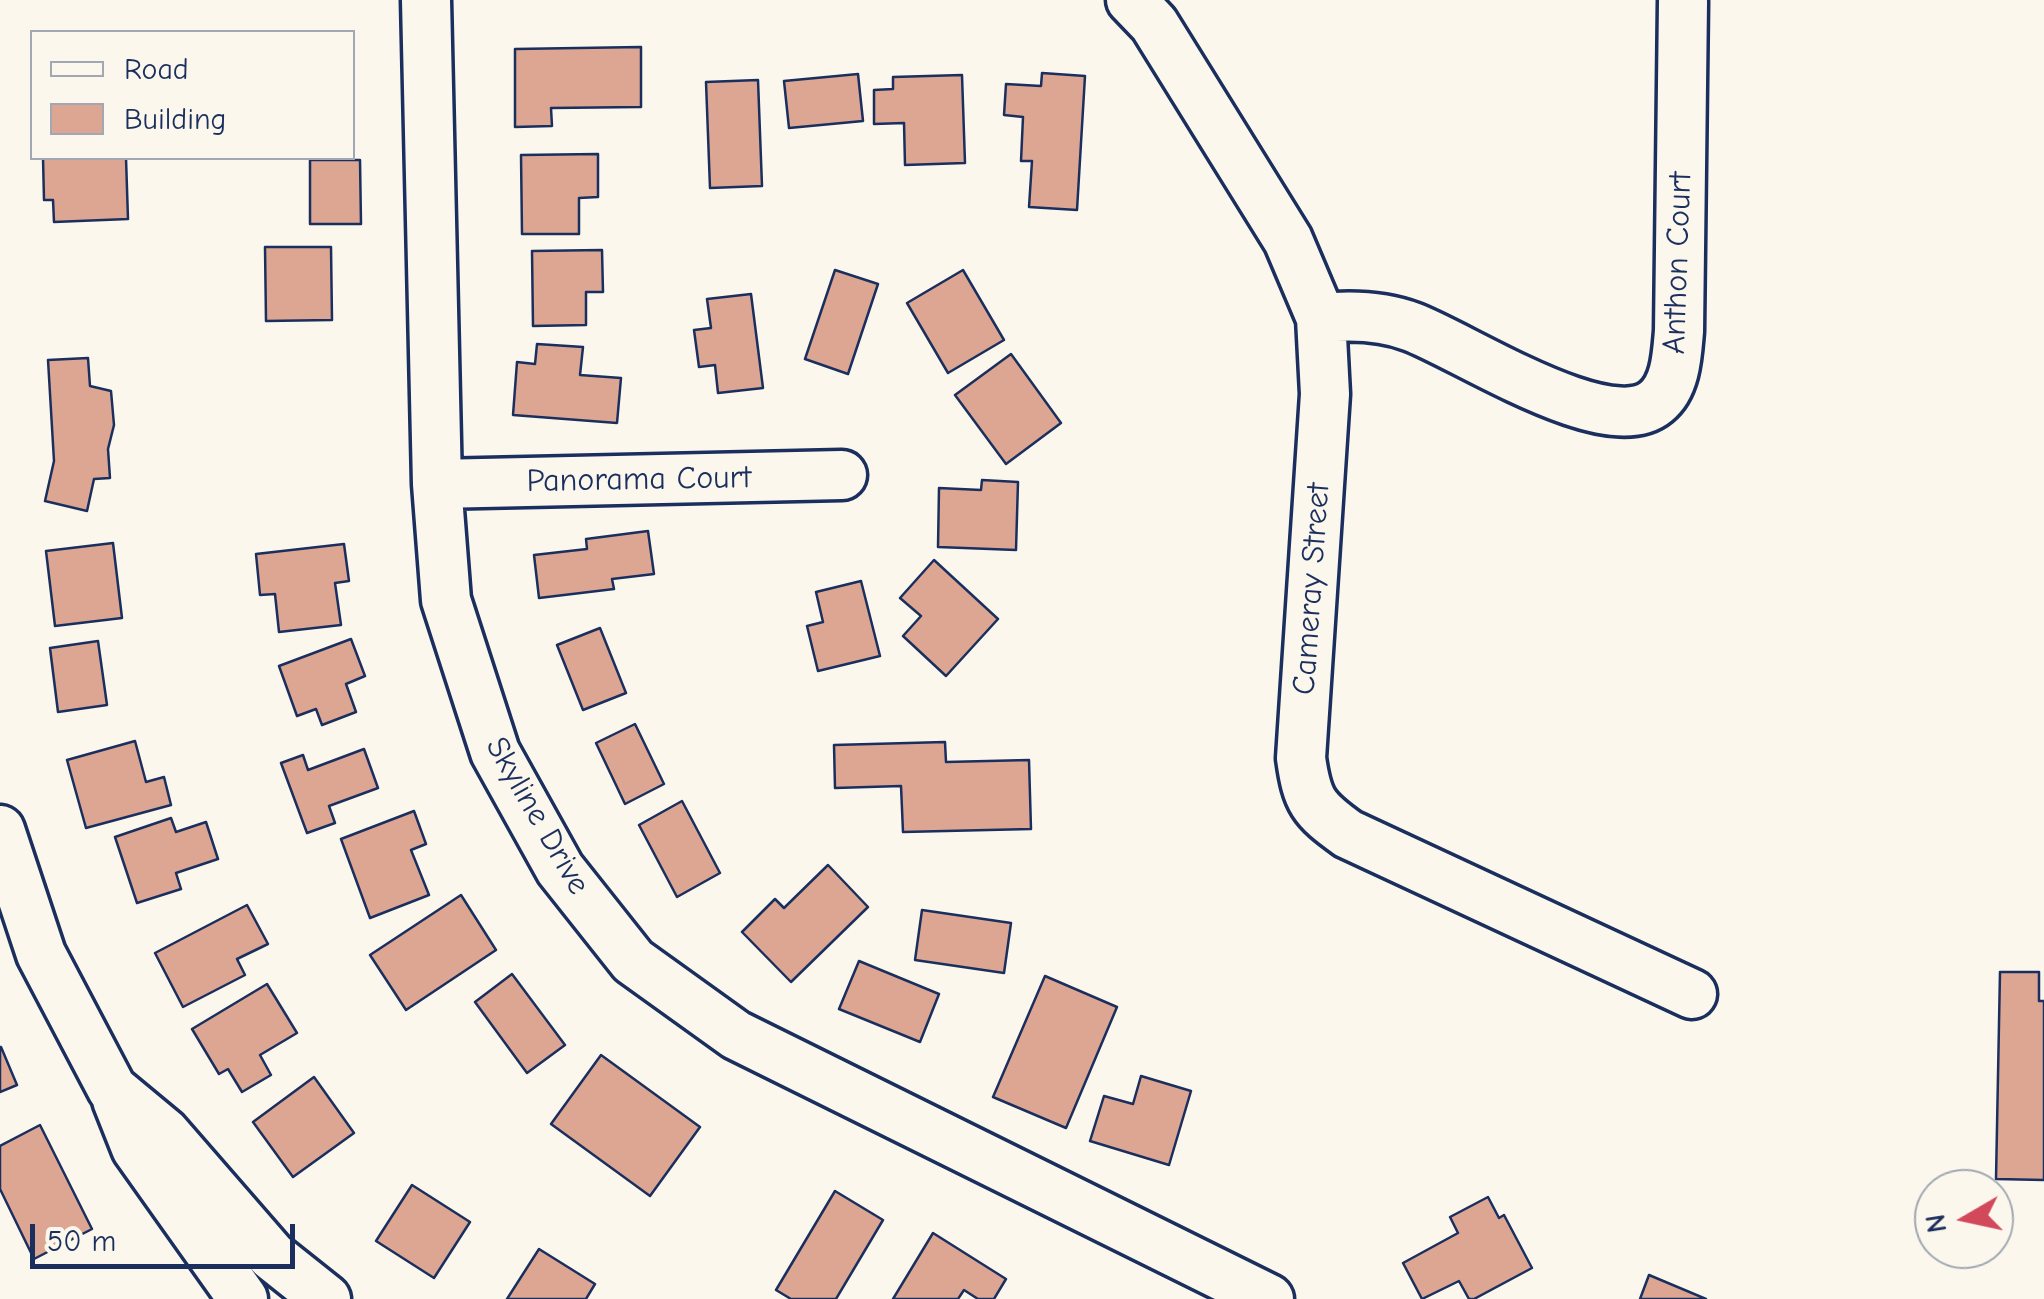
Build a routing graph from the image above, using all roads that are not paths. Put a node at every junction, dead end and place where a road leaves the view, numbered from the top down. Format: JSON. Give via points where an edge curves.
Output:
{"nodes":[{"id":1,"x":426,"y":0,"type":"edge"},
{"id":2,"x":1131,"y":0,"type":"edge"},
{"id":3,"x":1683,"y":2,"type":"edge"},
{"id":4,"x":1320,"y":318,"type":"junction"},
{"id":5,"x":842,"y":476,"type":"dead end"},
{"id":6,"x":437,"y":484,"type":"junction"},
{"id":7,"x":0,"y":830,"type":"edge"},
{"id":8,"x":1692,"y":994,"type":"dead end"},
{"id":9,"x":112,"y":1088,"type":"junction"},
{"id":10,"x":243,"y":1299,"type":"edge"},
{"id":11,"x":326,"y":1299,"type":"edge"},
{"id":12,"x":1268,"y":1299,"type":"edge"}],
"edges":[{"from":1,"to":6,"type":"street","name":"Skyline Drive"},
{"from":2,"to":4,"type":"street","name":"Cameray Street","via":[[1154,24],[1288,240]]},
{"from":3,"to":4,"type":"street","name":"Anthon Court","via":[[1680,330],[1676,364],[1658,401],[1615,412],[1582,406],[1410,326],[1373,317]]},
{"from":4,"to":8,"type":"street","name":"Cameray Street","via":[[1325,394],[1301,758],[1306,792],[1318,813],[1348,834]]},
{"from":5,"to":6,"type":"street","name":"Panorama Court"},
{"from":6,"to":12,"type":"street","name":"Skyline Drive","via":[[446,600],[495,752],[560,869],[633,961],[736,1036]]},
{"from":7,"to":9,"type":"street","via":[[41,954]]},
{"from":9,"to":10,"type":"street","via":[[136,1148]]},
{"from":9,"to":11,"type":"street","via":[[166,1133],[272,1256]]}]}
